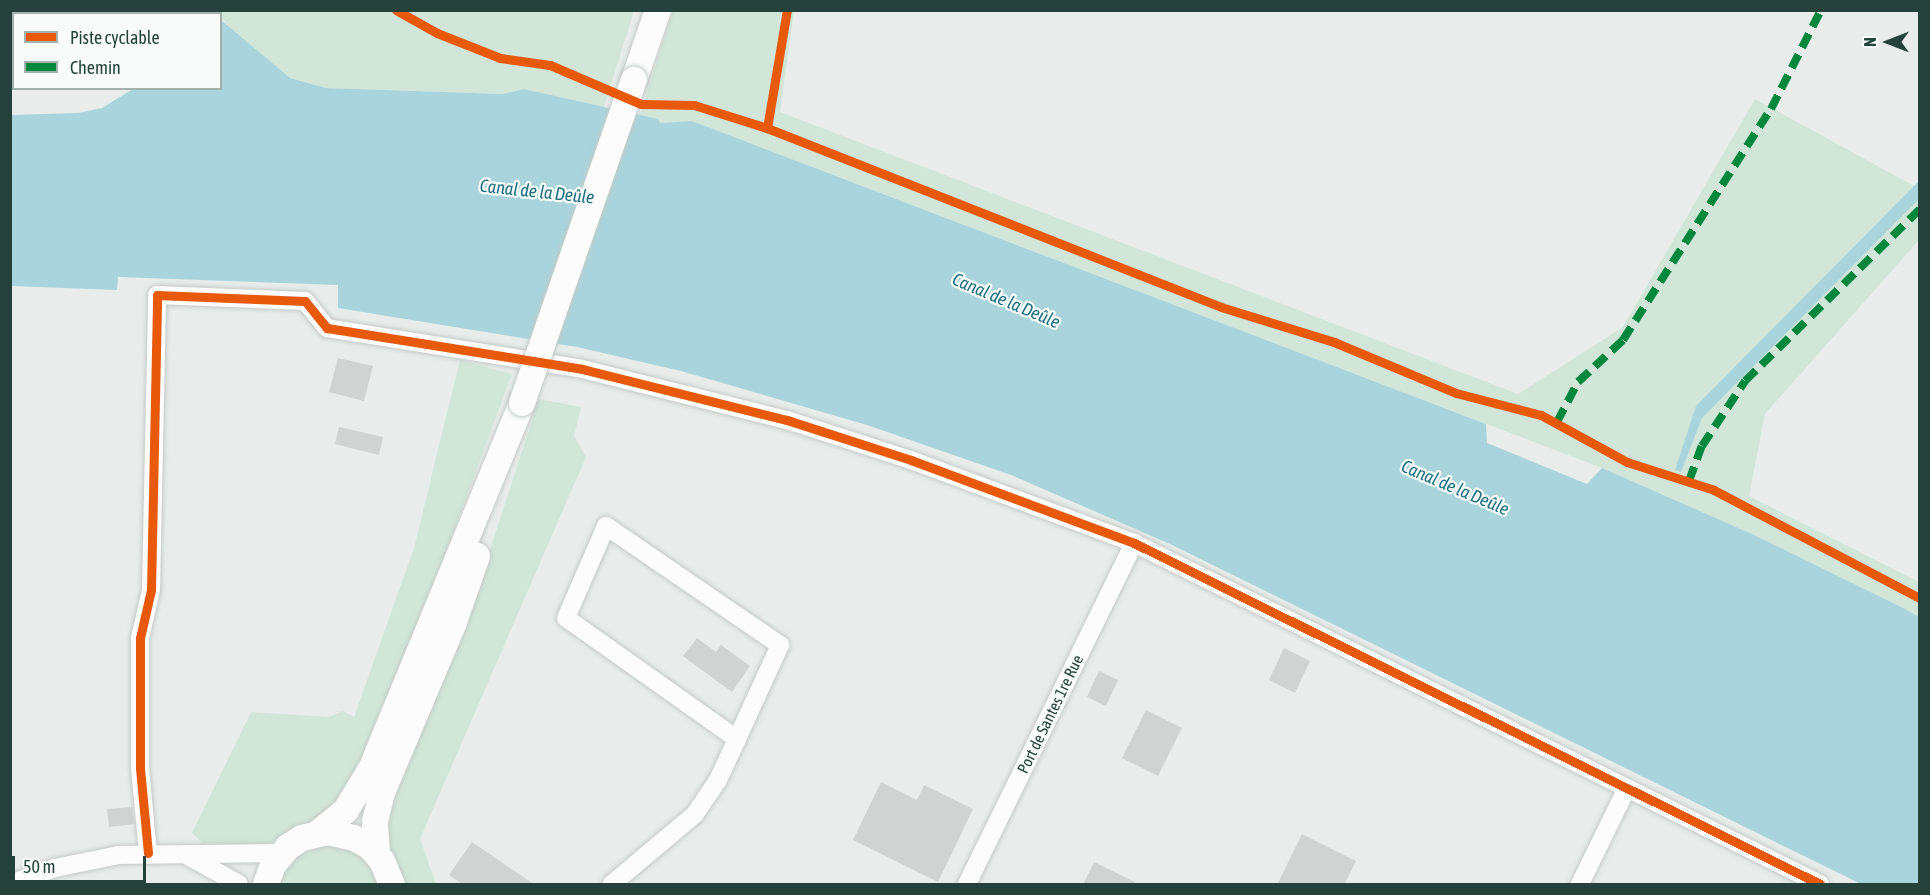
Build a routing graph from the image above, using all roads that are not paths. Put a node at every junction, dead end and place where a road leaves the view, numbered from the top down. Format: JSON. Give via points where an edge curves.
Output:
{"nodes":[{"id":1,"x":658,"y":10,"type":"edge"},
{"id":2,"x":522,"y":403,"type":"junction"},
{"id":3,"x":1134,"y":543,"type":"junction"},
{"id":4,"x":737,"y":740,"type":"junction"},
{"id":5,"x":1628,"y":788,"type":"junction"},
{"id":6,"x":318,"y":833,"type":"junction"},
{"id":7,"x":168,"y":852,"type":"junction"},
{"id":8,"x":148,"y":853,"type":"junction"},
{"id":9,"x":282,"y":853,"type":"junction"},
{"id":10,"x":377,"y":853,"type":"junction"},
{"id":11,"x":10,"y":884,"type":"edge"},
{"id":12,"x":239,"y":885,"type":"edge"},
{"id":13,"x":266,"y":885,"type":"edge"},
{"id":14,"x":392,"y":885,"type":"edge"},
{"id":15,"x":612,"y":885,"type":"edge"},
{"id":16,"x":967,"y":885,"type":"edge"},
{"id":17,"x":1580,"y":885,"type":"edge"},
{"id":18,"x":1820,"y":885,"type":"edge"}],
"edges":[{"from":1,"to":2,"type":"main road","bridge":true},
{"from":2,"to":6,"type":"main road","via":[[372,767],[346,810]]},
{"from":2,"to":10,"type":"main road","via":[[467,588],[378,803]]},
{"from":3,"to":5,"type":"street"},
{"from":3,"to":8,"type":"street","via":[[903,458],[787,420],[666,388],[582,369],[327,328],[305,301],[157,295],[151,590],[141,638],[141,768]]},
{"from":3,"to":16,"type":"street","name":"Port de Santes 1re Rue"},
{"from":4,"to":4,"type":"street","via":[[780,645],[606,526],[566,618]]},
{"from":4,"to":15,"type":"street","via":[[718,780],[695,813]]},
{"from":5,"to":17,"type":"street"},
{"from":5,"to":18,"type":"street"},
{"from":6,"to":9,"type":"main road","via":[[302,838]]},
{"from":6,"to":10,"type":"main road","via":[[346,834]]},
{"from":7,"to":8,"type":"street"},
{"from":7,"to":9,"type":"street","via":[[256,856]]},
{"from":7,"to":12,"type":"street","via":[[196,859]]},
{"from":8,"to":11,"type":"street","via":[[84,861]]},
{"from":9,"to":13,"type":"main road"},
{"from":10,"to":14,"type":"main road"}]}
